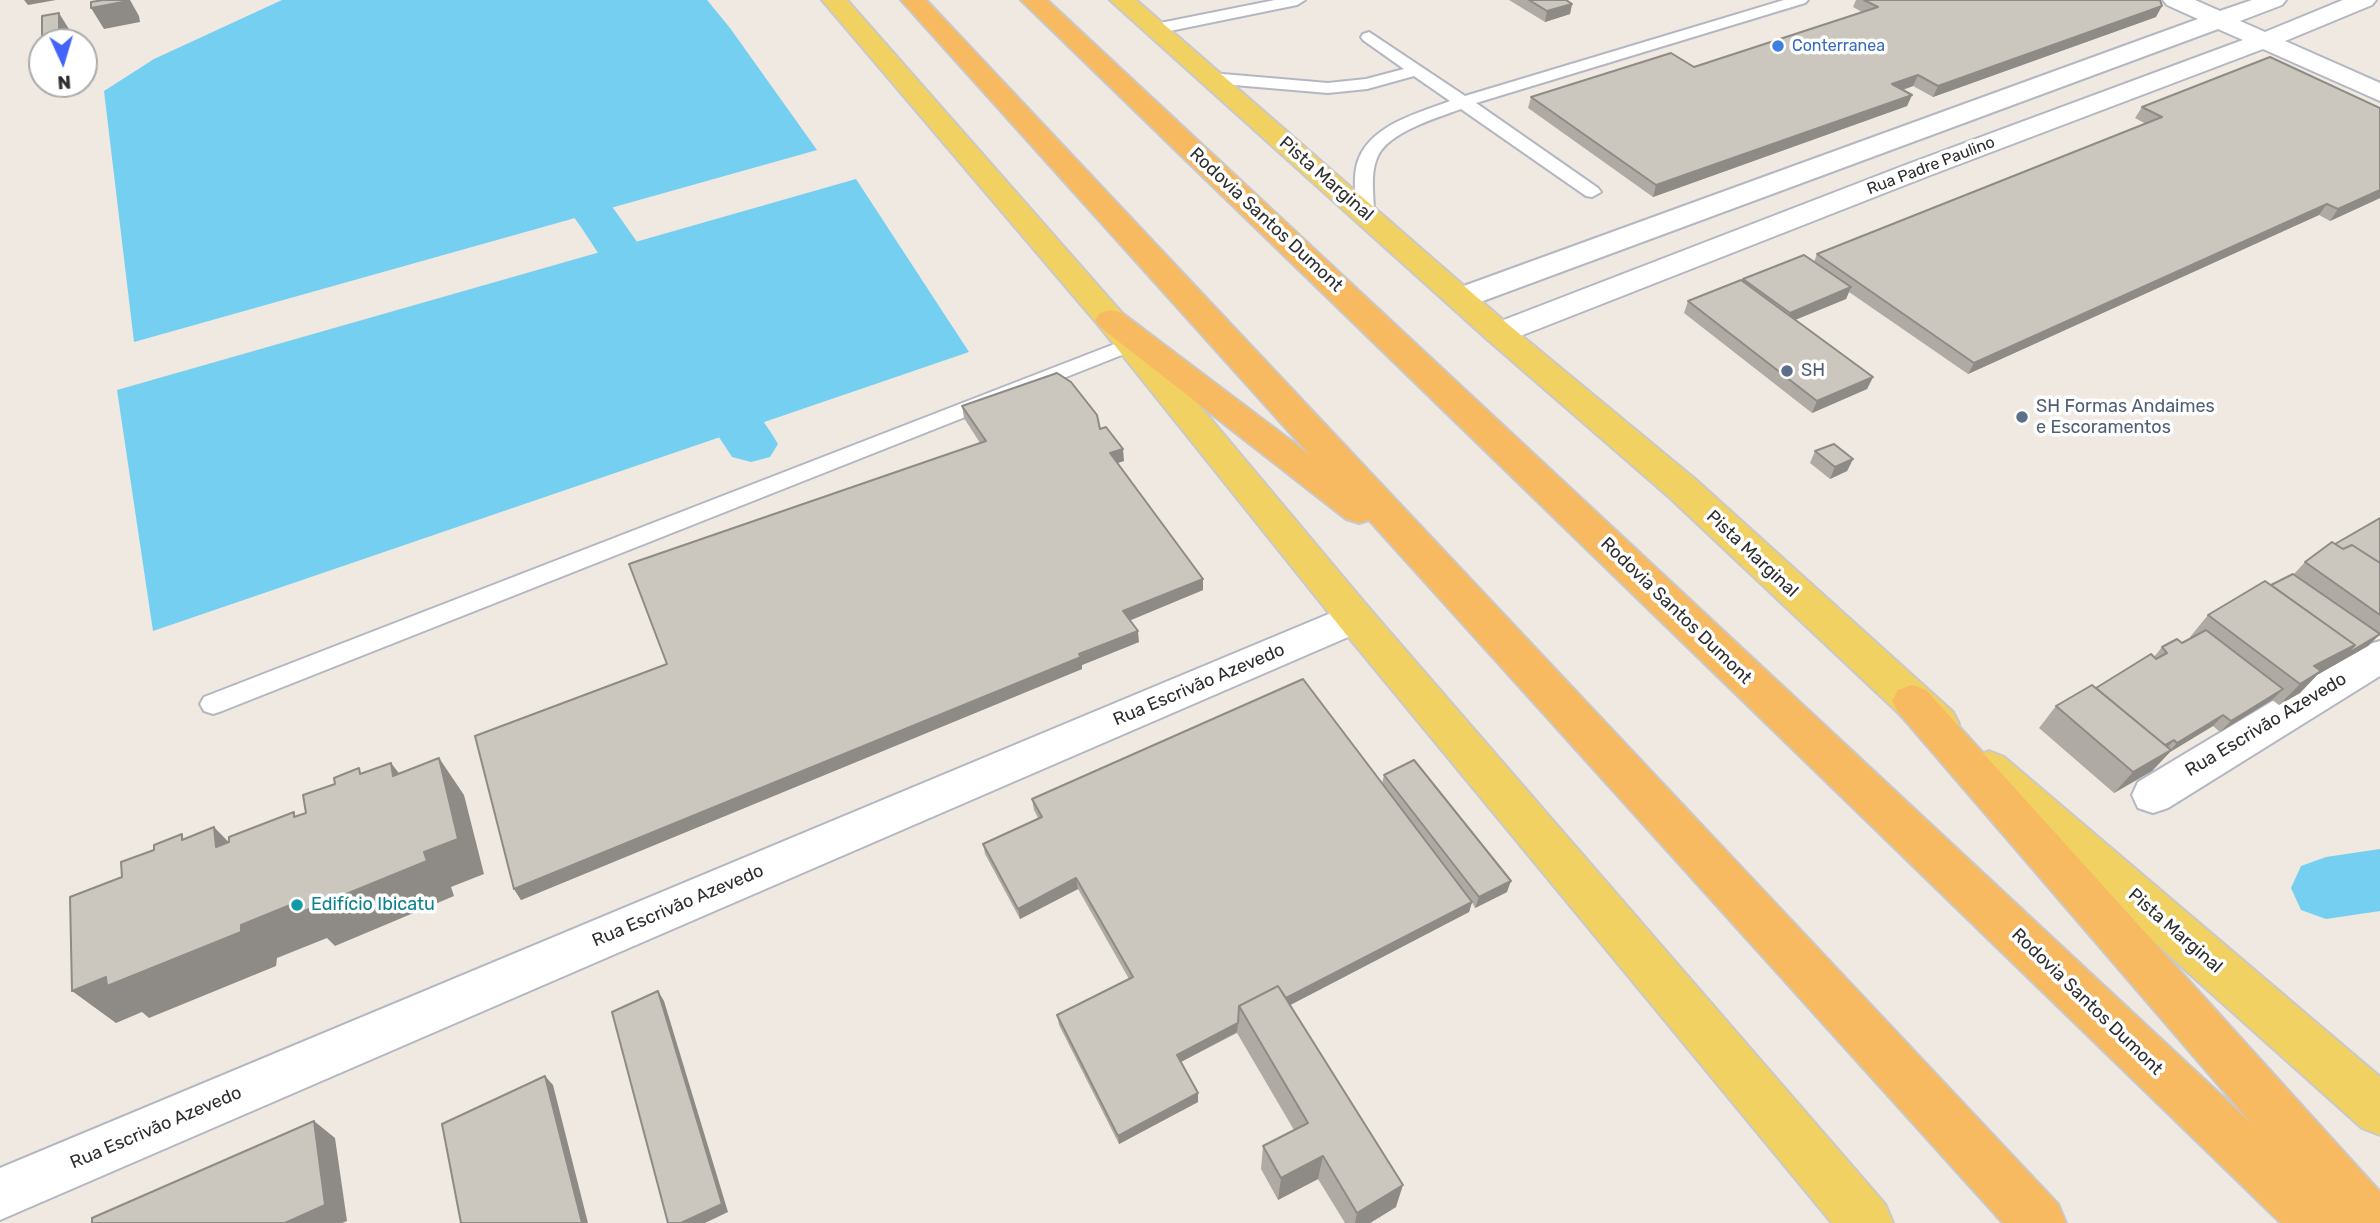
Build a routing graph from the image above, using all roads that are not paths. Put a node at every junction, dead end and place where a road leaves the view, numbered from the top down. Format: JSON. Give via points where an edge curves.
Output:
{"nodes":[{"id":1,"x":834,"y":0,"type":"edge"},
{"id":2,"x":913,"y":0,"type":"edge"},
{"id":3,"x":1033,"y":0,"type":"edge"},
{"id":4,"x":1122,"y":0,"type":"edge"},
{"id":5,"x":1297,"y":0,"type":"edge"},
{"id":6,"x":1800,"y":0,"type":"edge"},
{"id":7,"x":2175,"y":0,"type":"edge"},
{"id":8,"x":2274,"y":0,"type":"edge"},
{"id":9,"x":2364,"y":0,"type":"edge"},
{"id":10,"x":2220,"y":21,"type":"junction"},
{"id":11,"x":1155,"y":29,"type":"junction"},
{"id":12,"x":1369,"y":37,"type":"dead end"},
{"id":13,"x":2263,"y":41,"type":"junction"},
{"id":14,"x":1417,"y":70,"type":"junction"},
{"id":15,"x":1211,"y":78,"type":"junction"},
{"id":16,"x":2380,"y":93,"type":"edge"},
{"id":17,"x":1463,"y":102,"type":"junction"},
{"id":18,"x":1592,"y":192,"type":"dead end"},
{"id":19,"x":1365,"y":213,"type":"junction"},
{"id":20,"x":1461,"y":298,"type":"junction"},
{"id":21,"x":1120,"y":332,"type":"junction"},
{"id":22,"x":1499,"y":333,"type":"junction"},
{"id":23,"x":1442,"y":574,"type":"junction"},
{"id":24,"x":1355,"y":618,"type":"junction"},
{"id":25,"x":2380,"y":656,"type":"edge"},
{"id":26,"x":1912,"y":701,"type":"junction"},
{"id":27,"x":213,"y":704,"type":"dead end"},
{"id":28,"x":2153,"y":795,"type":"dead end"},
{"id":29,"x":2380,"y":1110,"type":"edge"},
{"id":30,"x":0,"y":1194,"type":"edge"},
{"id":31,"x":1866,"y":1223,"type":"edge"},
{"id":32,"x":2039,"y":1223,"type":"edge"},
{"id":33,"x":2319,"y":1223,"type":"edge"},
{"id":34,"x":2372,"y":1223,"type":"edge"}],
"edges":[{"from":1,"to":21,"type":"main road"},
{"from":2,"to":23,"type":"highway"},
{"from":3,"to":33,"type":"highway","name":"Rodovia Santos Dumont"},
{"from":4,"to":11,"type":"main road","name":"Pista Marginal"},
{"from":5,"to":11,"type":"lane"},
{"from":6,"to":17,"type":"lane"},
{"from":7,"to":10,"type":"street"},
{"from":8,"to":10,"type":"street"},
{"from":9,"to":13,"type":"street","name":"Rua Padre Paulino"},
{"from":10,"to":13,"type":"street"},
{"from":10,"to":20,"type":"street"},
{"from":11,"to":15,"type":"main road","name":"Pista Marginal"},
{"from":12,"to":14,"type":"lane"},
{"from":13,"to":16,"type":"street"},
{"from":13,"to":22,"type":"street","name":"Rua Padre Paulino"},
{"from":14,"to":15,"type":"lane","via":[[1328,88]]},
{"from":14,"to":17,"type":"lane"},
{"from":15,"to":19,"type":"main road","name":"Pista Marginal"},
{"from":17,"to":18,"type":"lane"},
{"from":17,"to":19,"type":"lane","via":[[1411,122],[1384,139],[1368,158]]},
{"from":19,"to":20,"type":"main road","name":"Pista Marginal"},
{"from":20,"to":22,"type":"main road","name":"Pista Marginal"},
{"from":21,"to":23,"type":"highway"},
{"from":21,"to":24,"type":"main road"},
{"from":21,"to":27,"type":"lane"},
{"from":22,"to":26,"type":"main road","name":"Pista Marginal","via":[[1682,488]]},
{"from":23,"to":32,"type":"highway"},
{"from":24,"to":30,"type":"street","name":"Rua Escrivão Azevedo"},
{"from":24,"to":31,"type":"main road"},
{"from":25,"to":28,"type":"street","name":"Rua Escrivão Azevedo"},
{"from":26,"to":29,"type":"main road","name":"Pista Marginal"},
{"from":26,"to":34,"type":"highway"}]}
